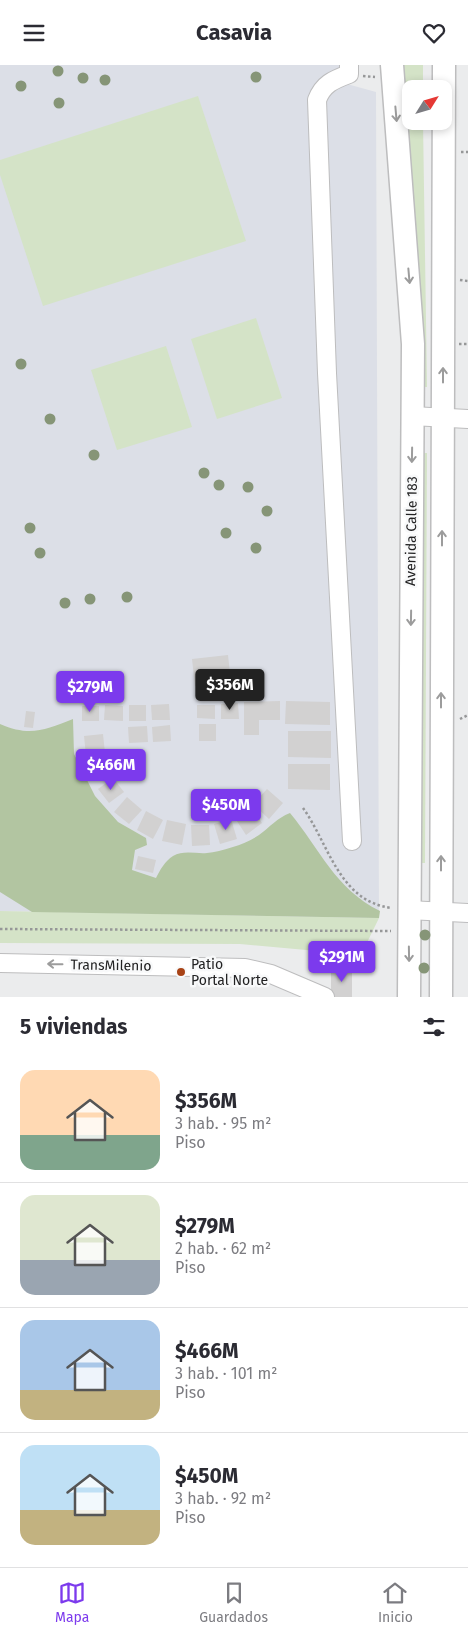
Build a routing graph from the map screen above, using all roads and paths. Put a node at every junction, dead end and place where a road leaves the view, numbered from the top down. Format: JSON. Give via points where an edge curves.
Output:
{"nodes":[{"id":1,"x":432,"y":65,"type":"edge"},
{"id":2,"x":444,"y":65,"type":"edge"},
{"id":3,"x":349,"y":69,"type":"edge"},
{"id":4,"x":392,"y":72,"type":"edge"},
{"id":5,"x":433,"y":80,"type":"edge"},
{"id":6,"x":443,"y":130,"type":"edge"},
{"id":7,"x":452,"y":151,"type":"junction"},
{"id":8,"x":468,"y":152,"type":"edge"},
{"id":9,"x":458,"y":280,"type":"dead end"},
{"id":10,"x":468,"y":281,"type":"edge"},
{"id":11,"x":458,"y":343,"type":"dead end"},
{"id":12,"x":468,"y":344,"type":"edge"},
{"id":13,"x":412,"y":416,"type":"junction"},
{"id":14,"x":443,"y":418,"type":"junction"},
{"id":15,"x":468,"y":419,"type":"edge"},
{"id":16,"x":468,"y":715,"type":"edge"},
{"id":17,"x":459,"y":719,"type":"dead end"},
{"id":18,"x":303,"y":808,"type":"dead end"},
{"id":19,"x":352,"y":841,"type":"dead end"},
{"id":20,"x":440,"y":912,"type":"junction"},
{"id":21,"x":468,"y":913,"type":"edge"},
{"id":22,"x":408,"y":921,"type":"junction"},
{"id":23,"x":0,"y":929,"type":"edge"},
{"id":24,"x":0,"y":963,"type":"edge"},
{"id":25,"x":222,"y":967,"type":"junction"},
{"id":26,"x":295,"y":997,"type":"edge"},
{"id":27,"x":326,"y":997,"type":"edge"},
{"id":28,"x":409,"y":997,"type":"edge"},
{"id":29,"x":441,"y":997,"type":"edge"}],
"edges":[{"from":1,"to":5,"type":"main road"},
{"from":2,"to":7,"type":"main road"},
{"from":3,"to":4,"type":"path"},
{"from":3,"to":19,"type":"street","via":[[322,88],[317,100],[327,373]]},
{"from":4,"to":13,"type":"main road","name":"Avenida Calle 183","one_way":true,"via":[[412,321]]},
{"from":6,"to":7,"type":"main road"},
{"from":7,"to":8,"type":"path"},
{"from":14,"to":7,"type":"main road","one_way":true},
{"from":9,"to":10,"type":"path"},
{"from":11,"to":12,"type":"path"},
{"from":13,"to":14,"type":"street"},
{"from":13,"to":22,"type":"main road","name":"Avenida Calle 183","one_way":true},
{"from":14,"to":15,"type":"street"},
{"from":20,"to":14,"type":"main road","one_way":true},
{"from":16,"to":17,"type":"path"},
{"from":18,"to":22,"type":"path","via":[[336,869],[350,887]]},
{"from":20,"to":21,"type":"street"},
{"from":20,"to":22,"type":"street"},
{"from":20,"to":29,"type":"main road"},
{"from":22,"to":23,"type":"path"},
{"from":22,"to":28,"type":"main road","name":"Avenida Calle 183","one_way":true},
{"from":25,"to":24,"type":"street","name":"TransMilenio","one_way":true},
{"from":25,"to":26,"type":"street","name":"TransMilenio","via":[[277,986]]},
{"from":25,"to":27,"type":"street","name":"TransMilenio","via":[[271,974]]}]}
